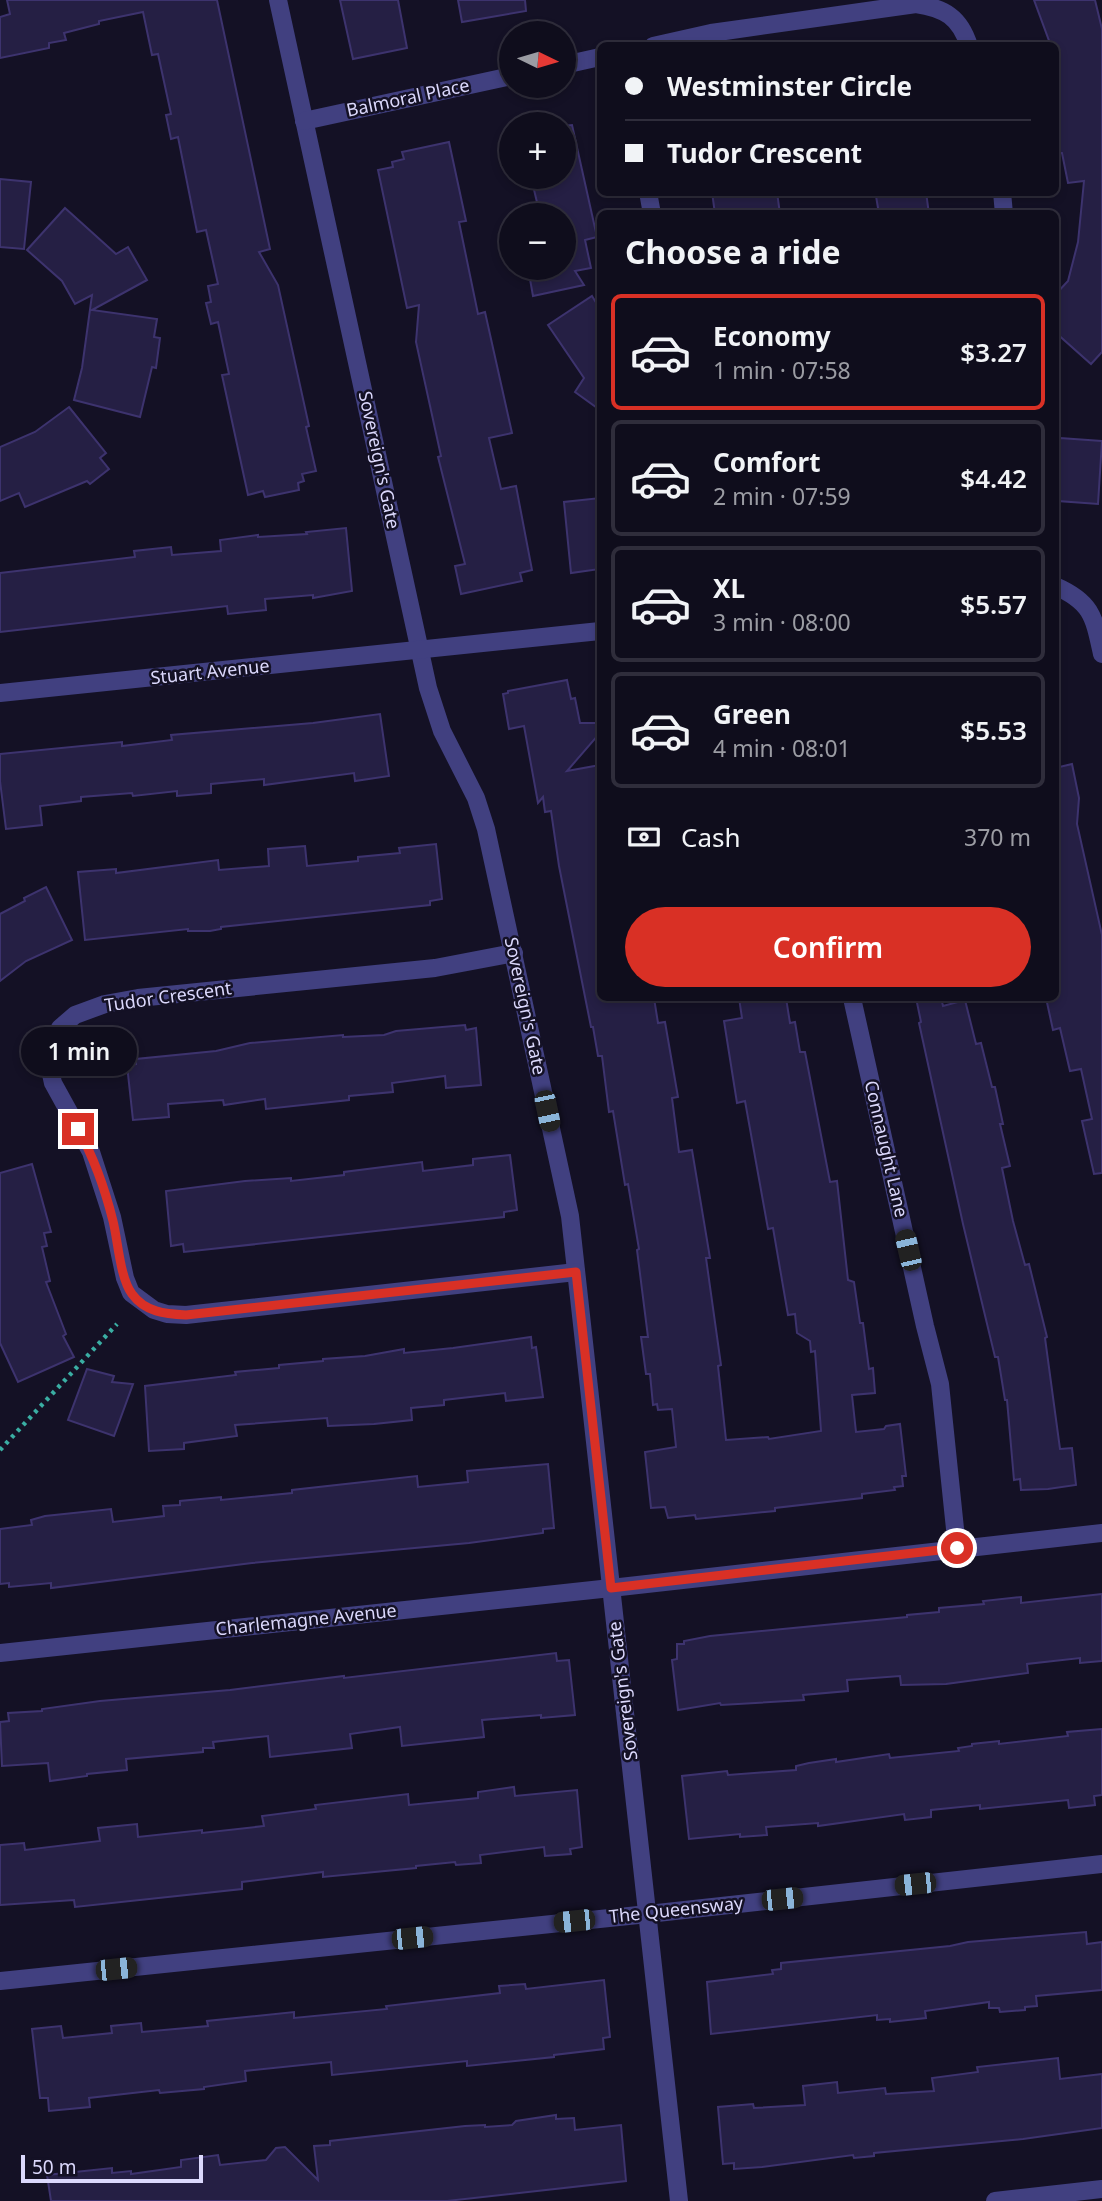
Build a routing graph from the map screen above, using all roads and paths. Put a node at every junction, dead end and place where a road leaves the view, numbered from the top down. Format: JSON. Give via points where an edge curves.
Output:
{"nodes":[{"id":1,"x":278,"y":0,"type":"edge"},
{"id":2,"x":671,"y":42,"type":"edge"},
{"id":3,"x":967,"y":42,"type":"edge"},
{"id":4,"x":597,"y":58,"type":"edge"},
{"id":5,"x":576,"y":62,"type":"edge"},
{"id":6,"x":499,"y":79,"type":"edge"},
{"id":7,"x":304,"y":121,"type":"junction"},
{"id":8,"x":1059,"y":588,"type":"edge"},
{"id":9,"x":597,"y":631,"type":"edge"},
{"id":10,"x":420,"y":650,"type":"junction"},
{"id":11,"x":1102,"y":654,"type":"edge"},
{"id":12,"x":0,"y":693,"type":"edge"},
{"id":13,"x":514,"y":953,"type":"junction"},
{"id":14,"x":853,"y":1001,"type":"edge"},
{"id":15,"x":576,"y":1272,"type":"junction"},
{"id":16,"x":117,"y":1324,"type":"dead end"},
{"id":17,"x":0,"y":1450,"type":"edge"},
{"id":18,"x":1102,"y":1533,"type":"edge"},
{"id":19,"x":957,"y":1548,"type":"junction"},
{"id":20,"x":611,"y":1588,"type":"junction"},
{"id":21,"x":0,"y":1653,"type":"edge"},
{"id":22,"x":1102,"y":1864,"type":"edge"},
{"id":23,"x":648,"y":1914,"type":"junction"},
{"id":24,"x":0,"y":1981,"type":"edge"},
{"id":25,"x":1102,"y":2189,"type":"edge"},
{"id":26,"x":679,"y":2201,"type":"edge"},
{"id":27,"x":995,"y":2201,"type":"edge"}],
"edges":[{"from":1,"to":7,"type":"street","name":"Sovereign's Gate"},
{"from":2,"to":3,"type":"street","via":[[916,4],[951,15]]},
{"from":4,"to":5,"type":"street"},
{"from":6,"to":7,"type":"street","name":"Balmoral Place"},
{"from":7,"to":10,"type":"street","name":"Sovereign's Gate"},
{"from":8,"to":11,"type":"street","via":[[1091,610]]},
{"from":9,"to":10,"type":"street","name":"Stuart Avenue"},
{"from":10,"to":12,"type":"street","name":"Stuart Avenue"},
{"from":10,"to":13,"type":"street","name":"Sovereign's Gate","via":[[442,732],[484,821]]},
{"from":13,"to":15,"type":"street","name":"Sovereign's Gate","via":[[570,1216]]},
{"from":13,"to":15,"type":"street","name":"Tudor Crescent","via":[[435,968],[105,1004],[75,1015],[60,1028],[51,1046],[49,1066],[53,1083],[91,1152],[131,1293],[153,1310],[186,1315]]},
{"from":14,"to":19,"type":"street","name":"Connaught Lane","via":[[940,1384]]},
{"from":15,"to":20,"type":"street","name":"Sovereign's Gate"},
{"from":16,"to":17,"type":"path"},
{"from":18,"to":19,"type":"street","name":"Charlemagne Avenue"},
{"from":19,"to":20,"type":"street","name":"Charlemagne Avenue"},
{"from":20,"to":21,"type":"street","name":"Charlemagne Avenue"},
{"from":20,"to":23,"type":"street","name":"Sovereign's Gate"},
{"from":22,"to":23,"type":"street","name":"The Queensway"},
{"from":23,"to":24,"type":"street","name":"The Queensway"},
{"from":23,"to":26,"type":"street","name":"Sovereign's Gate"},
{"from":25,"to":27,"type":"street"}]}
